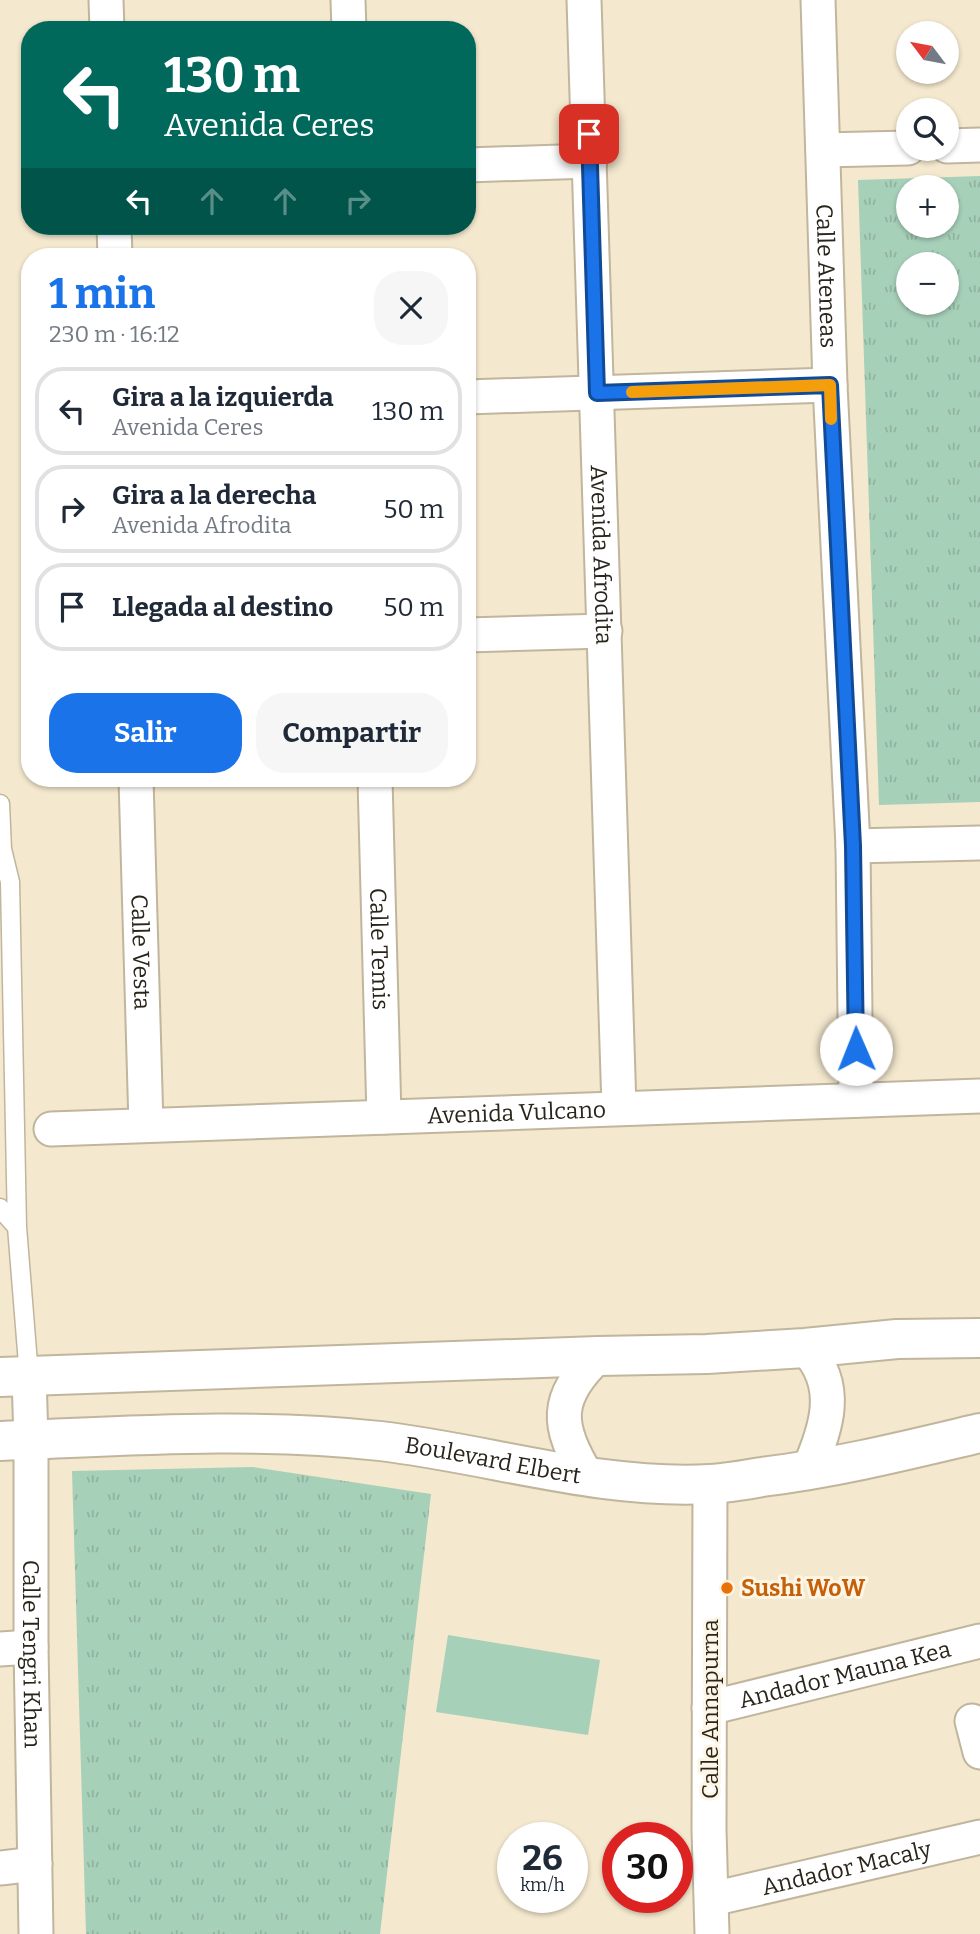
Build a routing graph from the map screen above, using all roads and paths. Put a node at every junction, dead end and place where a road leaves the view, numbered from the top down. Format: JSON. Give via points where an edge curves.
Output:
{"nodes":[{"id":1,"x":106,"y":0,"type":"edge"},
{"id":2,"x":348,"y":0,"type":"edge"},
{"id":3,"x":584,"y":0,"type":"edge"},
{"id":4,"x":818,"y":0,"type":"edge"},
{"id":5,"x":107,"y":21,"type":"edge"},
{"id":6,"x":349,"y":21,"type":"edge"},
{"id":7,"x":980,"y":145,"type":"edge"},
{"id":8,"x":959,"y":146,"type":"edge"},
{"id":9,"x":896,"y":148,"type":"edge"},
{"id":10,"x":823,"y":150,"type":"junction"},
{"id":11,"x":590,"y":161,"type":"junction"},
{"id":12,"x":476,"y":164,"type":"edge"},
{"id":13,"x":830,"y":385,"type":"junction"},
{"id":14,"x":597,"y":393,"type":"junction"},
{"id":15,"x":476,"y":397,"type":"edge"},
{"id":16,"x":605,"y":631,"type":"junction"},
{"id":17,"x":476,"y":635,"type":"edge"},
{"id":18,"x":136,"y":787,"type":"edge"},
{"id":19,"x":375,"y":787,"type":"edge"},
{"id":20,"x":0,"y":804,"type":"edge"},
{"id":21,"x":980,"y":843,"type":"edge"},
{"id":22,"x":853,"y":846,"type":"junction"},
{"id":23,"x":1,"y":850,"type":"edge"},
{"id":24,"x":5,"y":882,"type":"edge"},
{"id":25,"x":980,"y":1096,"type":"edge"},
{"id":26,"x":856,"y":1100,"type":"junction"},
{"id":27,"x":619,"y":1108,"type":"junction"},
{"id":28,"x":384,"y":1117,"type":"junction"},
{"id":29,"x":146,"y":1125,"type":"junction"},
{"id":30,"x":51,"y":1129,"type":"dead end"},
{"id":31,"x":0,"y":1208,"type":"edge"},
{"id":32,"x":17,"y":1227,"type":"junction"},
{"id":33,"x":980,"y":1338,"type":"edge"},
{"id":34,"x":805,"y":1348,"type":"junction"},
{"id":35,"x":598,"y":1356,"type":"junction"},
{"id":36,"x":15,"y":1376,"type":"edge"},
{"id":37,"x":980,"y":1433,"type":"edge"},
{"id":38,"x":16,"y":1441,"type":"edge"},
{"id":39,"x":808,"y":1471,"type":"junction"},
{"id":40,"x":587,"y":1476,"type":"junction"},
{"id":41,"x":710,"y":1484,"type":"junction"},
{"id":42,"x":980,"y":1641,"type":"edge"},
{"id":43,"x":15,"y":1648,"type":"edge"},
{"id":44,"x":709,"y":1708,"type":"junction"},
{"id":45,"x":980,"y":1837,"type":"edge"},
{"id":46,"x":35,"y":1864,"type":"junction"},
{"id":47,"x":0,"y":1868,"type":"edge"},
{"id":48,"x":712,"y":1899,"type":"junction"},
{"id":49,"x":36,"y":1934,"type":"edge"},
{"id":50,"x":712,"y":1934,"type":"edge"}],
"edges":[{"from":1,"to":5,"type":"street"},
{"from":2,"to":6,"type":"street"},
{"from":3,"to":11,"type":"street","name":"Avenida Afrodita"},
{"from":4,"to":10,"type":"street","name":"Calle Ateneas"},
{"from":7,"to":8,"type":"street"},
{"from":9,"to":10,"type":"street"},
{"from":10,"to":13,"type":"street","name":"Calle Ateneas"},
{"from":11,"to":12,"type":"street"},
{"from":11,"to":14,"type":"street","name":"Avenida Afrodita"},
{"from":13,"to":14,"type":"street"},
{"from":13,"to":22,"type":"street","name":"Calle Ateneas"},
{"from":14,"to":15,"type":"street"},
{"from":14,"to":16,"type":"street","name":"Avenida Afrodita"},
{"from":16,"to":17,"type":"street"},
{"from":16,"to":27,"type":"street","name":"Avenida Afrodita"},
{"from":18,"to":29,"type":"street","name":"Calle Vesta"},
{"from":19,"to":28,"type":"street","name":"Calle Temis"},
{"from":20,"to":23,"type":"lane"},
{"from":21,"to":22,"type":"street"},
{"from":22,"to":26,"type":"street","name":"Calle Ateneas"},
{"from":23,"to":24,"type":"lane"},
{"from":24,"to":32,"type":"lane"},
{"from":25,"to":26,"type":"street","name":"Avenida Vulcano"},
{"from":26,"to":27,"type":"street","name":"Avenida Vulcano"},
{"from":27,"to":28,"type":"street","name":"Avenida Vulcano"},
{"from":28,"to":29,"type":"street","name":"Avenida Vulcano"},
{"from":29,"to":30,"type":"street","name":"Avenida Vulcano"},
{"from":31,"to":32,"type":"lane"},
{"from":32,"to":36,"type":"lane"},
{"from":33,"to":34,"type":"street","via":[[897,1339]]},
{"from":34,"to":35,"type":"street"},
{"from":34,"to":39,"type":"street","via":[[821,1368],[828,1404]]},
{"from":35,"to":36,"type":"street"},
{"from":35,"to":40,"type":"street","via":[[572,1385],[562,1418],[570,1446]]},
{"from":36,"to":38,"type":"street","name":"Calle Tengri Khan"},
{"from":37,"to":39,"type":"street","name":"Boulevard Elbert"},
{"from":38,"to":40,"type":"street","name":"Boulevard Elbert","via":[[198,1433],[303,1434],[382,1441]]},
{"from":38,"to":43,"type":"street","name":"Calle Tengri Khan"},
{"from":39,"to":41,"type":"street","name":"Boulevard Elbert"},
{"from":40,"to":41,"type":"street","name":"Boulevard Elbert"},
{"from":41,"to":44,"type":"street","name":"Calle Annapurna"},
{"from":42,"to":44,"type":"street","name":"Andador Mauna Kea"},
{"from":43,"to":46,"type":"street","name":"Calle Tengri Khan"},
{"from":44,"to":48,"type":"street","name":"Calle Annapurna"},
{"from":45,"to":48,"type":"street","name":"Andador Macaly"},
{"from":46,"to":47,"type":"street"},
{"from":46,"to":49,"type":"street","name":"Calle Tengri Khan"},
{"from":48,"to":50,"type":"street","name":"Calle Annapurna"}]}
